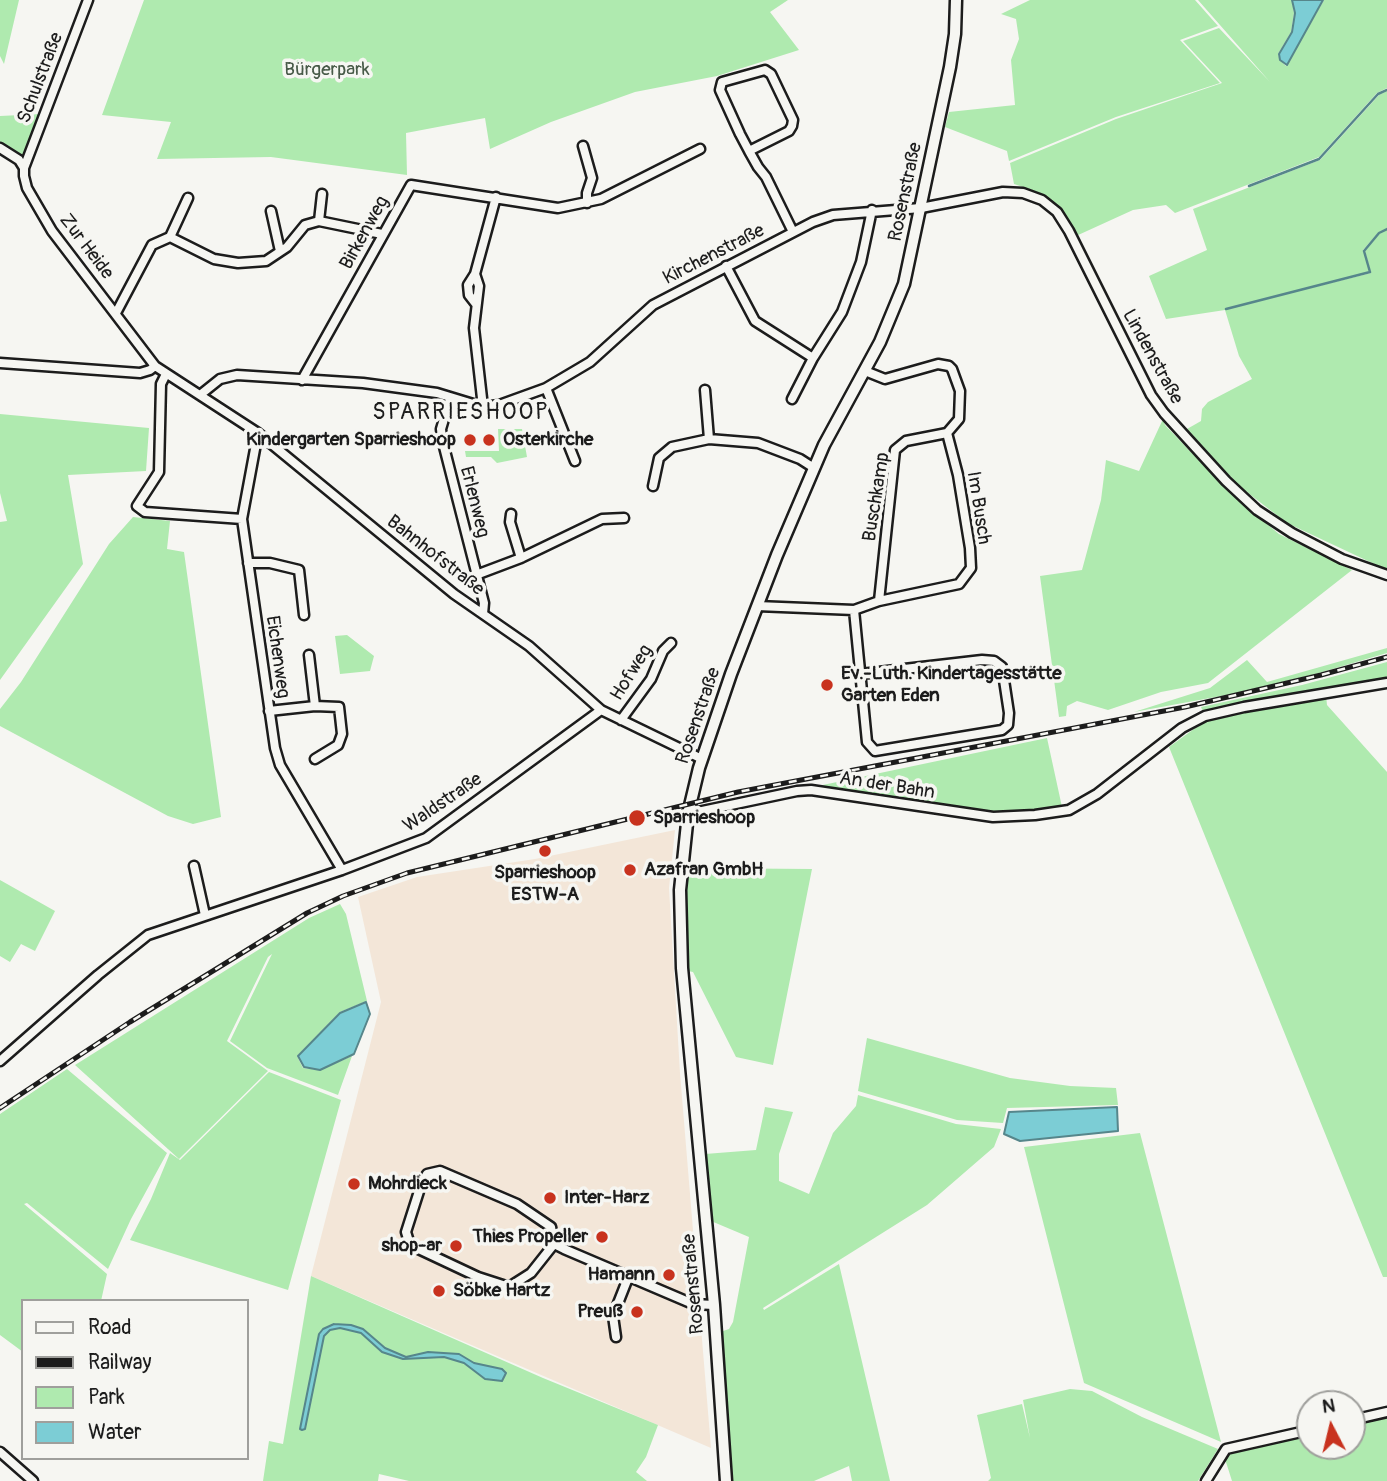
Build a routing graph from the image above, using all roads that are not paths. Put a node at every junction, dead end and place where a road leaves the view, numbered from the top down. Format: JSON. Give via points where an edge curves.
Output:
{"nodes":[{"id":1,"x":88,"y":0,"type":"edge"},
{"id":2,"x":956,"y":0,"type":"edge"},
{"id":3,"x":583,"y":146,"type":"dead end"},
{"id":4,"x":0,"y":148,"type":"edge"},
{"id":5,"x":700,"y":149,"type":"dead end"},
{"id":6,"x":749,"y":150,"type":"junction"},
{"id":7,"x":24,"y":168,"type":"junction"},
{"id":8,"x":322,"y":194,"type":"dead end"},
{"id":9,"x":496,"y":197,"type":"junction"},
{"id":10,"x":188,"y":198,"type":"dead end"},
{"id":11,"x":587,"y":203,"type":"junction"},
{"id":12,"x":921,"y":208,"type":"junction"},
{"id":13,"x":872,"y":210,"type":"junction"},
{"id":14,"x":271,"y":211,"type":"dead end"},
{"id":15,"x":319,"y":221,"type":"junction"},
{"id":16,"x":793,"y":232,"type":"junction"},
{"id":17,"x":382,"y":234,"type":"junction"},
{"id":18,"x":170,"y":237,"type":"junction"},
{"id":19,"x":281,"y":251,"type":"junction"},
{"id":20,"x":726,"y":266,"type":"junction"},
{"id":21,"x":116,"y":313,"type":"junction"},
{"id":22,"x":813,"y":358,"type":"junction"},
{"id":23,"x":0,"y":363,"type":"edge"},
{"id":24,"x":155,"y":366,"type":"junction"},
{"id":25,"x":864,"y":371,"type":"junction"},
{"id":26,"x":166,"y":374,"type":"junction"},
{"id":27,"x":302,"y":380,"type":"junction"},
{"id":28,"x":546,"y":388,"type":"junction"},
{"id":29,"x":705,"y":390,"type":"dead end"},
{"id":30,"x":200,"y":395,"type":"junction"},
{"id":31,"x":450,"y":398,"type":"junction"},
{"id":32,"x":792,"y":399,"type":"dead end"},
{"id":33,"x":484,"y":407,"type":"junction"},
{"id":34,"x":258,"y":433,"type":"junction"},
{"id":35,"x":947,"y":433,"type":"junction"},
{"id":36,"x":709,"y":439,"type":"junction"},
{"id":37,"x":575,"y":461,"type":"dead end"},
{"id":38,"x":814,"y":468,"type":"junction"},
{"id":39,"x":653,"y":486,"type":"dead end"},
{"id":40,"x":511,"y":513,"type":"dead end"},
{"id":41,"x":624,"y":518,"type":"dead end"},
{"id":42,"x":242,"y":519,"type":"junction"},
{"id":43,"x":522,"y":558,"type":"junction"},
{"id":44,"x":248,"y":563,"type":"junction"},
{"id":45,"x":476,"y":575,"type":"junction"},
{"id":46,"x":1387,"y":575,"type":"edge"},
{"id":47,"x":879,"y":601,"type":"junction"},
{"id":48,"x":757,"y":606,"type":"junction"},
{"id":49,"x":854,"y":610,"type":"junction"},
{"id":50,"x":482,"y":614,"type":"junction"},
{"id":51,"x":304,"y":615,"type":"dead end"},
{"id":52,"x":671,"y":643,"type":"dead end"},
{"id":53,"x":309,"y":655,"type":"dead end"},
{"id":54,"x":860,"y":674,"type":"junction"},
{"id":55,"x":1387,"y":683,"type":"edge"},
{"id":56,"x":315,"y":706,"type":"junction"},
{"id":57,"x":601,"y":710,"type":"junction"},
{"id":58,"x":269,"y":712,"type":"junction"},
{"id":59,"x":621,"y":720,"type":"junction"},
{"id":60,"x":316,"y":759,"type":"dead end"},
{"id":61,"x":702,"y":759,"type":"junction"},
{"id":62,"x":688,"y":814,"type":"junction"},
{"id":63,"x":194,"y":866,"type":"dead end"},
{"id":64,"x":342,"y":870,"type":"junction"},
{"id":65,"x":205,"y":915,"type":"junction"},
{"id":66,"x":0,"y":1060,"type":"edge"},
{"id":67,"x":554,"y":1244,"type":"junction"},
{"id":68,"x":628,"y":1278,"type":"junction"},
{"id":69,"x":714,"y":1305,"type":"junction"},
{"id":70,"x":616,"y":1337,"type":"dead end"},
{"id":71,"x":1387,"y":1412,"type":"edge"},
{"id":72,"x":1366,"y":1417,"type":"edge"},
{"id":73,"x":1296,"y":1433,"type":"edge"},
{"id":74,"x":0,"y":1452,"type":"edge"},
{"id":75,"x":33,"y":1481,"type":"edge"},
{"id":76,"x":726,"y":1481,"type":"edge"},
{"id":77,"x":1206,"y":1481,"type":"edge"}],
"edges":[{"from":1,"to":7,"type":"street","name":"Schulstraße"},
{"from":2,"to":12,"type":"main road","name":"Rosenstraße","via":[[950,67]]},
{"from":3,"to":11,"type":"street","via":[[592,178]]},
{"from":4,"to":7,"type":"street"},
{"from":5,"to":11,"type":"street","name":"Birkenweg"},
{"from":6,"to":6,"type":"street","via":[[720,90],[722,82],[765,70],[771,74],[792,126]]},
{"from":6,"to":16,"type":"street"},
{"from":7,"to":21,"type":"street","name":"Zur Heide","via":[[27,188],[52,231]]},
{"from":8,"to":15,"type":"street"},
{"from":9,"to":11,"type":"street","name":"Birkenweg","via":[[558,208]]},
{"from":9,"to":17,"type":"street","name":"Birkenweg","via":[[411,184]]},
{"from":9,"to":33,"type":"street","via":[[475,274],[479,286],[474,328]]},
{"from":10,"to":18,"type":"street"},
{"from":12,"to":13,"type":"street","name":"Kirchenstraße"},
{"from":12,"to":25,"type":"main road","name":"Rosenstraße","via":[[904,284]]},
{"from":12,"to":46,"type":"street","name":"Lindenstraße","via":[[1003,192],[1023,193],[1050,206],[1069,231],[1142,380],[1180,431],[1226,481],[1275,522],[1330,553]]},
{"from":13,"to":16,"type":"street","name":"Kirchenstraße","via":[[833,215]]},
{"from":13,"to":22,"type":"street","via":[[861,262],[842,312]]},
{"from":14,"to":19,"type":"street"},
{"from":15,"to":17,"type":"street"},
{"from":15,"to":19,"type":"street","via":[[305,225]]},
{"from":16,"to":20,"type":"street","name":"Kirchenstraße"},
{"from":17,"to":27,"type":"street","name":"Birkenweg"},
{"from":18,"to":19,"type":"street","via":[[214,259],[238,263],[266,261]]},
{"from":18,"to":21,"type":"street","via":[[152,245]]},
{"from":20,"to":22,"type":"street","via":[[755,321]]},
{"from":20,"to":28,"type":"street","name":"Kirchenstraße","via":[[653,305],[590,362]]},
{"from":21,"to":24,"type":"street","name":"Zur Heide"},
{"from":22,"to":32,"type":"street"},
{"from":23,"to":24,"type":"street","via":[[140,373]]},
{"from":24,"to":26,"type":"street","name":"Bahnhofstraße"},
{"from":25,"to":35,"type":"street","via":[[885,379],[938,364],[949,366],[960,391],[959,419]]},
{"from":25,"to":38,"type":"main road","name":"Rosenstraße"},
{"from":26,"to":30,"type":"street","name":"Bahnhofstraße"},
{"from":26,"to":42,"type":"street","via":[[161,384],[159,472],[137,506],[145,512]]},
{"from":27,"to":30,"type":"street","name":"Kirchenstraße","via":[[237,375],[220,379]]},
{"from":27,"to":31,"type":"street","name":"Kirchenstraße","via":[[363,383]]},
{"from":28,"to":33,"type":"street","name":"Kirchenstraße"},
{"from":28,"to":37,"type":"street"},
{"from":29,"to":36,"type":"street"},
{"from":30,"to":34,"type":"street","name":"Bahnhofstraße"},
{"from":31,"to":33,"type":"street","name":"Kirchenstraße"},
{"from":31,"to":45,"type":"street","name":"Erlenweg","via":[[442,439]]},
{"from":34,"to":42,"type":"street","name":"Eichenweg"},
{"from":34,"to":50,"type":"street","name":"Bahnhofstraße"},
{"from":35,"to":47,"type":"street","name":"Buschkamp","via":[[906,441],[895,450]]},
{"from":35,"to":47,"type":"street","name":"Im Busch","via":[[971,568],[959,584]]},
{"from":36,"to":38,"type":"street","via":[[758,443]]},
{"from":36,"to":39,"type":"street","via":[[673,447],[659,458]]},
{"from":38,"to":48,"type":"main road","name":"Rosenstraße"},
{"from":40,"to":43,"type":"street"},
{"from":41,"to":43,"type":"street","via":[[602,519]]},
{"from":42,"to":44,"type":"street","name":"Eichenweg"},
{"from":43,"to":45,"type":"street"},
{"from":44,"to":51,"type":"street","via":[[299,570]]},
{"from":44,"to":58,"type":"street","name":"Eichenweg"},
{"from":45,"to":50,"type":"street","name":"Erlenweg","via":[[484,603]]},
{"from":47,"to":49,"type":"street","name":"Im Busch"},
{"from":48,"to":49,"type":"street","name":"Im Busch"},
{"from":48,"to":61,"type":"main road","name":"Rosenstraße"},
{"from":49,"to":54,"type":"street"},
{"from":50,"to":57,"type":"street","name":"Bahnhofstraße","via":[[529,646]]},
{"from":52,"to":59,"type":"street","name":"Hofweg"},
{"from":53,"to":56,"type":"street"},
{"from":54,"to":54,"type":"street","via":[[867,743],[875,751],[1002,730],[1008,725],[1002,667],[994,661]]},
{"from":55,"to":62,"type":"street","name":"An der Bahn","via":[[1205,716],[1069,810],[993,817],[811,790]]},
{"from":56,"to":58,"type":"street"},
{"from":56,"to":60,"type":"street","via":[[339,707],[342,734],[338,745]]},
{"from":57,"to":59,"type":"street","name":"Bahnhofstraße"},
{"from":57,"to":64,"type":"street","name":"Waldstraße","via":[[426,838]]},
{"from":58,"to":64,"type":"street","name":"Eichenweg","via":[[280,765]]},
{"from":59,"to":61,"type":"street","name":"Bahnhofstraße"},
{"from":61,"to":62,"type":"main road","name":"Rosenstraße"},
{"from":62,"to":69,"type":"main road","name":"Rosenstraße","via":[[680,890],[682,968]]},
{"from":63,"to":65,"type":"street"},
{"from":64,"to":65,"type":"street","name":"Waldstraße"},
{"from":65,"to":66,"type":"street","name":"Waldstraße","via":[[148,935]]},
{"from":67,"to":67,"type":"street","via":[[551,1227],[517,1204],[440,1171],[427,1174],[406,1231],[410,1245],[478,1278],[509,1287],[531,1273]]},
{"from":67,"to":68,"type":"street"},
{"from":68,"to":69,"type":"street","via":[[693,1304]]},
{"from":68,"to":70,"type":"street","via":[[613,1316]]},
{"from":69,"to":76,"type":"main road","name":"Rosenstraße"},
{"from":71,"to":72,"type":"street"},
{"from":73,"to":77,"type":"street","via":[[1226,1449]]},
{"from":74,"to":75,"type":"street"}]}
